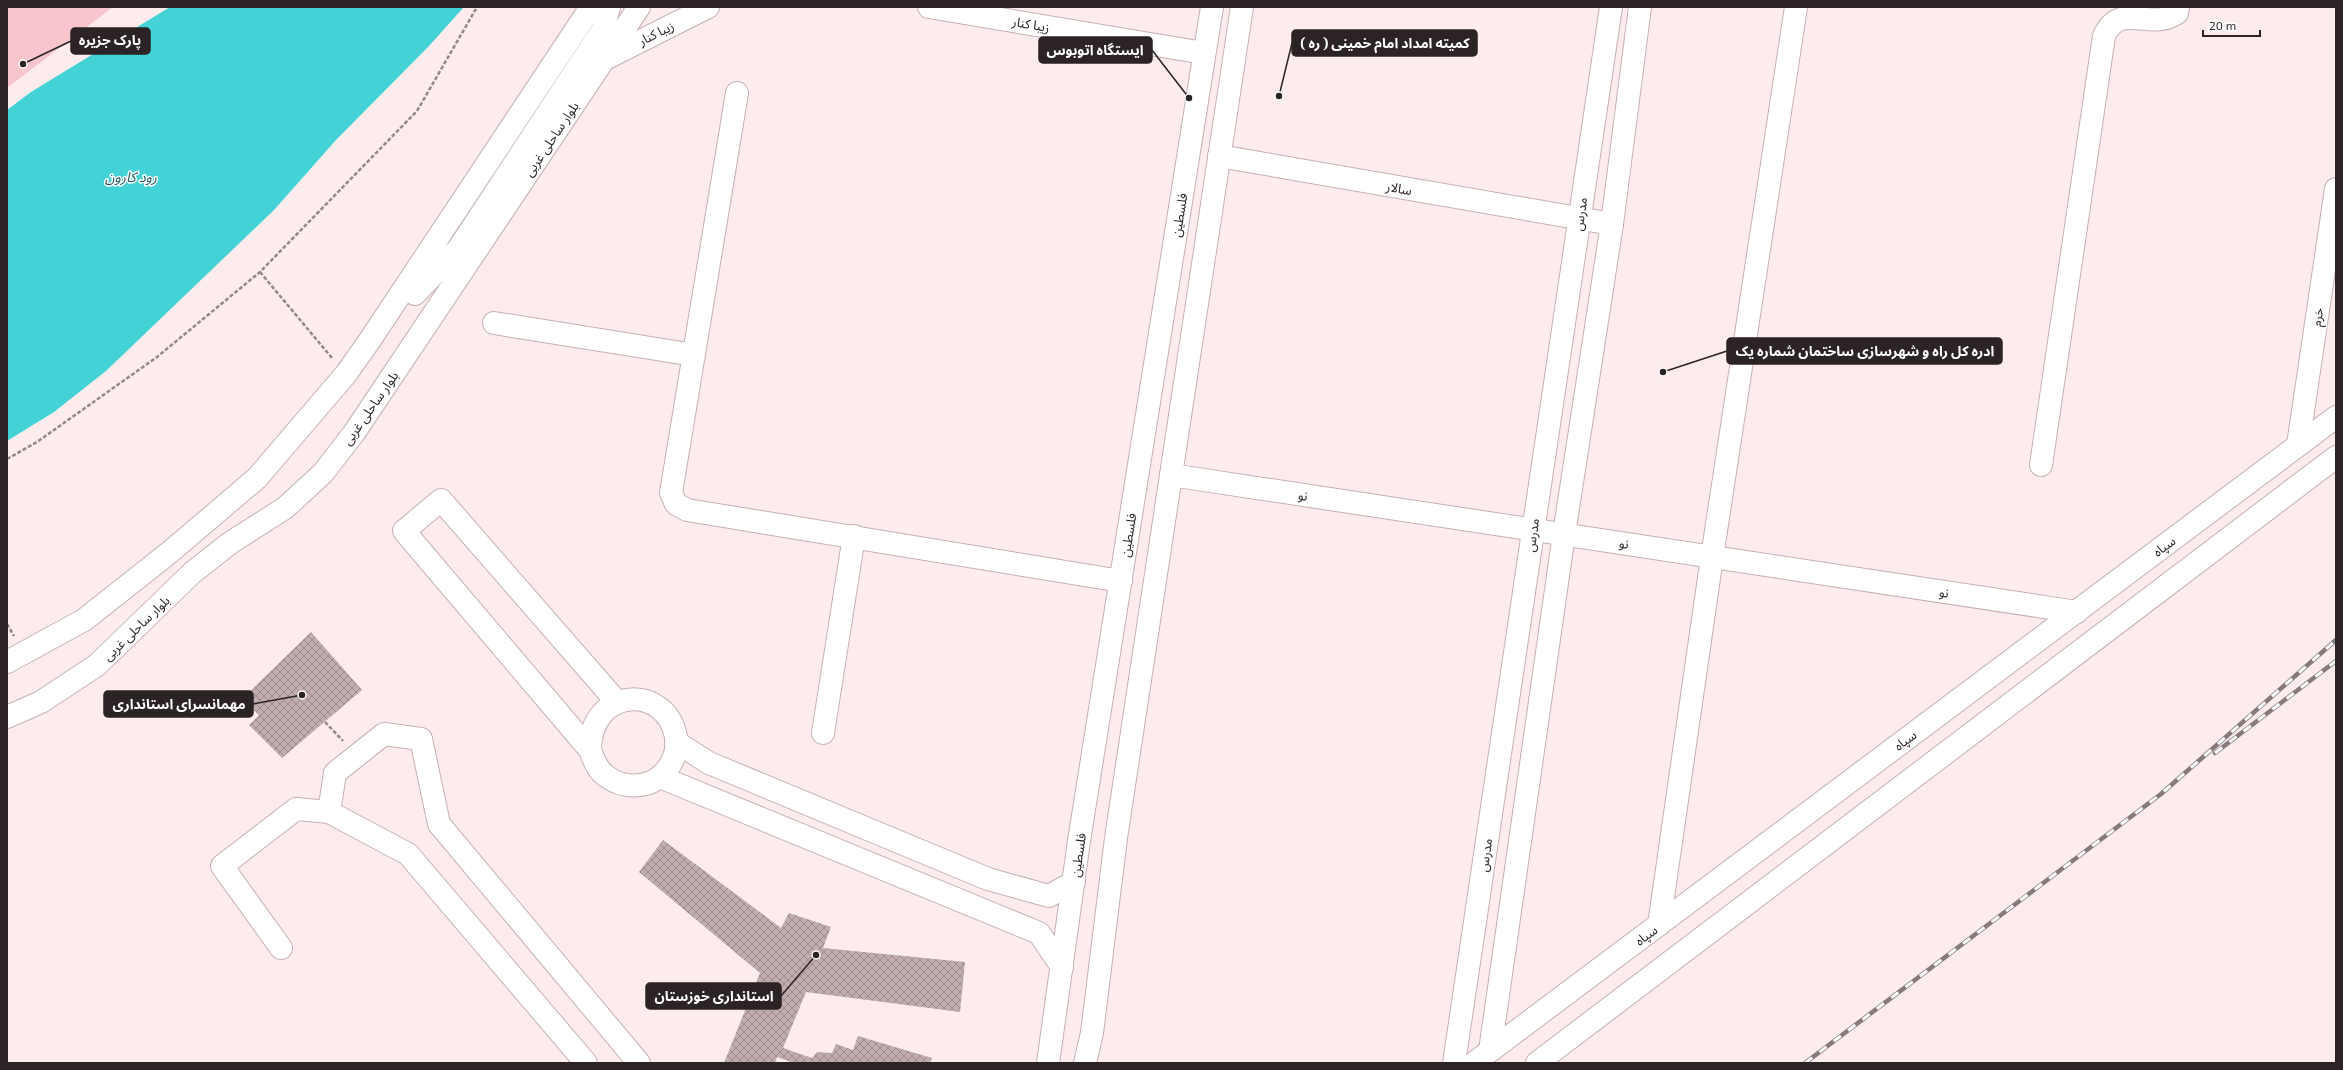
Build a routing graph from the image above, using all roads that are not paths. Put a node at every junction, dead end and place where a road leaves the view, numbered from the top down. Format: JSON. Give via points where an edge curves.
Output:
{"nodes":[{"id":1,"x":592,"y":7,"type":"edge"},
{"id":2,"x":609,"y":7,"type":"edge"},
{"id":3,"x":639,"y":7,"type":"edge"},
{"id":4,"x":708,"y":7,"type":"edge"},
{"id":5,"x":929,"y":7,"type":"edge"},
{"id":6,"x":1212,"y":7,"type":"edge"},
{"id":7,"x":1242,"y":7,"type":"edge"},
{"id":8,"x":1611,"y":7,"type":"edge"},
{"id":9,"x":1640,"y":7,"type":"edge"},
{"id":10,"x":1796,"y":7,"type":"edge"},
{"id":11,"x":2178,"y":7,"type":"edge"},
{"id":12,"x":1204,"y":54,"type":"junction"},
{"id":13,"x":604,"y":59,"type":"junction"},
{"id":14,"x":737,"y":93,"type":"dead end"},
{"id":15,"x":1219,"y":156,"type":"junction"},
{"id":16,"x":2336,"y":190,"type":"edge"},
{"id":17,"x":1579,"y":220,"type":"junction"},
{"id":18,"x":1612,"y":224,"type":"junction"},
{"id":19,"x":494,"y":323,"type":"dead end"},
{"id":20,"x":370,"y":340,"type":"junction"},
{"id":21,"x":694,"y":355,"type":"junction"},
{"id":22,"x":2336,"y":417,"type":"edge"},
{"id":23,"x":2298,"y":445,"type":"junction"},
{"id":24,"x":2336,"y":458,"type":"edge"},
{"id":25,"x":2041,"y":465,"type":"dead end"},
{"id":26,"x":1171,"y":475,"type":"junction"},
{"id":27,"x":1533,"y":530,"type":"junction"},
{"id":28,"x":1564,"y":534,"type":"junction"},
{"id":29,"x":854,"y":536,"type":"junction"},
{"id":30,"x":1712,"y":557,"type":"junction"},
{"id":31,"x":1121,"y":582,"type":"junction"},
{"id":32,"x":2076,"y":612,"type":"junction"},
{"id":33,"x":7,"y":662,"type":"edge"},
{"id":34,"x":617,"y":702,"type":"junction"},
{"id":35,"x":7,"y":717,"type":"edge"},
{"id":36,"x":823,"y":733,"type":"dead end"},
{"id":37,"x":1096,"y":735,"type":"junction"},
{"id":38,"x":1131,"y":741,"type":"junction"},
{"id":39,"x":676,"y":742,"type":"junction"},
{"id":40,"x":590,"y":750,"type":"junction"},
{"id":41,"x":660,"y":777,"type":"junction"},
{"id":42,"x":329,"y":812,"type":"junction"},
{"id":43,"x":994,"y":881,"type":"junction"},
{"id":44,"x":1074,"y":882,"type":"junction"},
{"id":45,"x":987,"y":912,"type":"junction"},
{"id":46,"x":1659,"y":925,"type":"junction"},
{"id":47,"x":281,"y":948,"type":"dead end"},
{"id":48,"x":1062,"y":967,"type":"junction"},
{"id":49,"x":1482,"y":1057,"type":"edge"},
{"id":50,"x":586,"y":1063,"type":"edge"},
{"id":51,"x":639,"y":1063,"type":"edge"},
{"id":52,"x":1048,"y":1063,"type":"edge"},
{"id":53,"x":1085,"y":1063,"type":"edge"},
{"id":54,"x":1454,"y":1063,"type":"edge"},
{"id":55,"x":1537,"y":1063,"type":"edge"}],
"edges":[{"from":1,"to":20,"type":"street"},
{"from":2,"to":20,"type":"street","via":[[603,29],[459,248]]},
{"from":3,"to":13,"type":"street","name":"بلوار ساحلی غربی"},
{"from":4,"to":13,"type":"street","name":"زیبا کنار"},
{"from":5,"to":12,"type":"street","name":"زیبا کنار"},
{"from":6,"to":12,"type":"street","name":"فلسطین"},
{"from":7,"to":15,"type":"street"},
{"from":8,"to":17,"type":"street","name":"مدرس"},
{"from":9,"to":18,"type":"street"},
{"from":10,"to":30,"type":"street"},
{"from":11,"to":25,"type":"street","via":[[2177,13],[2167,20],[2118,17],[2110,23],[2104,36]]},
{"from":12,"to":31,"type":"street","name":"فلسطین"},
{"from":13,"to":35,"type":"street","name":"بلوار ساحلی غربی","via":[[354,433],[323,473],[285,508],[230,543],[192,574],[97,665],[41,702]]},
{"from":14,"to":21,"type":"street"},
{"from":15,"to":17,"type":"street","name":"سالار"},
{"from":15,"to":26,"type":"street"},
{"from":16,"to":23,"type":"street","name":"خرم"},
{"from":17,"to":18,"type":"street","name":"سالار"},
{"from":17,"to":27,"type":"street","name":"مدرس"},
{"from":18,"to":28,"type":"street"},
{"from":19,"to":21,"type":"street"},
{"from":20,"to":33,"type":"street","via":[[346,374],[257,478],[170,552],[84,620]]},
{"from":21,"to":29,"type":"street","via":[[671,493],[676,504],[687,510]]},
{"from":22,"to":23,"type":"street","name":"سپاه"},
{"from":23,"to":32,"type":"street","name":"سپاه"},
{"from":24,"to":55,"type":"street"},
{"from":26,"to":27,"type":"street","name":"نو"},
{"from":26,"to":38,"type":"street"},
{"from":27,"to":28,"type":"street","name":"نو"},
{"from":27,"to":54,"type":"street","name":"مدرس"},
{"from":28,"to":30,"type":"street","name":"نو"},
{"from":28,"to":49,"type":"street"},
{"from":29,"to":31,"type":"street"},
{"from":29,"to":36,"type":"street"},
{"from":30,"to":32,"type":"street","name":"نو"},
{"from":30,"to":46,"type":"street"},
{"from":31,"to":37,"type":"street","name":"فلسطین"},
{"from":32,"to":46,"type":"street","name":"سپاه"},
{"from":34,"to":39,"type":"street","via":[[630,699],[657,706],[667,715],[674,727]]},
{"from":34,"to":40,"type":"street","via":[[604,710],[595,722],[590,736]]},
{"from":34,"to":40,"type":"street","via":[[441,500],[404,531]]},
{"from":37,"to":38,"type":"street"},
{"from":37,"to":44,"type":"street","name":"فلسطین"},
{"from":38,"to":53,"type":"street","via":[[1092,1033]]},
{"from":39,"to":41,"type":"street","via":[[675,754],[669,767]]},
{"from":39,"to":43,"type":"street","via":[[709,763]]},
{"from":40,"to":41,"type":"street","via":[[605,776],[618,783],[640,785]]},
{"from":41,"to":45,"type":"street"},
{"from":42,"to":47,"type":"street","via":[[296,809],[222,866]]},
{"from":42,"to":50,"type":"street","via":[[408,854]]},
{"from":42,"to":51,"type":"street","via":[[335,773],[384,734],[421,739],[439,824]]},
{"from":43,"to":44,"type":"street","via":[[1049,896]]},
{"from":43,"to":45,"type":"street"},
{"from":44,"to":48,"type":"street","name":"فلسطین"},
{"from":45,"to":48,"type":"street","via":[[1039,933]]},
{"from":46,"to":49,"type":"street","name":"سپاه"},
{"from":48,"to":52,"type":"street","name":"فلسطین"}]}
